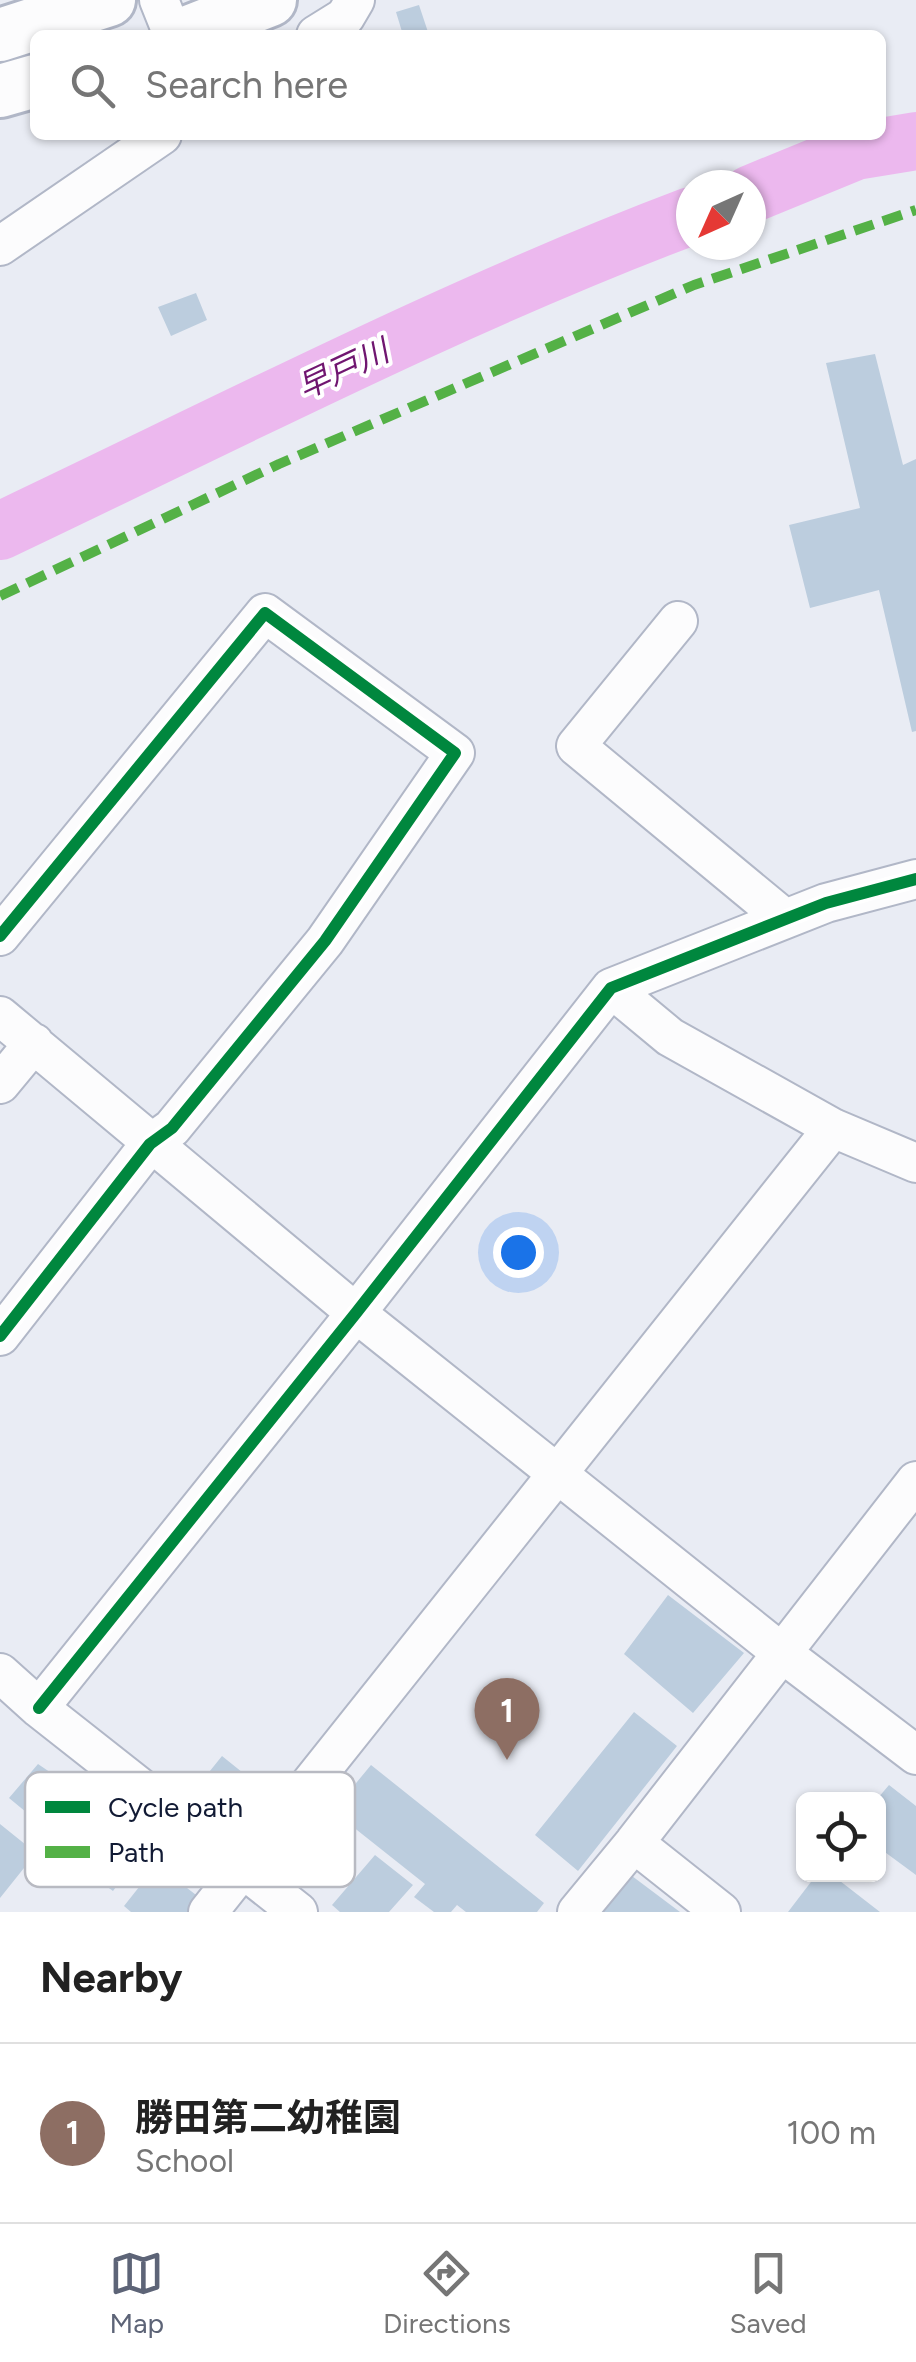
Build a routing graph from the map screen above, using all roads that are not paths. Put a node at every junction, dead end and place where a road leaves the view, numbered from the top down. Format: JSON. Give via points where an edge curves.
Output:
{"nodes":[{"id":1,"x":109,"y":0,"type":"edge"},
{"id":2,"x":159,"y":0,"type":"edge"},
{"id":3,"x":270,"y":0,"type":"edge"},
{"id":4,"x":354,"y":0,"type":"edge"},
{"id":5,"x":170,"y":30,"type":"edge"},
{"id":6,"x":194,"y":30,"type":"edge"},
{"id":7,"x":324,"y":30,"type":"edge"},
{"id":8,"x":0,"y":35,"type":"edge"},
{"id":9,"x":30,"y":82,"type":"edge"},
{"id":10,"x":0,"y":91,"type":"edge"},
{"id":11,"x":155,"y":140,"type":"edge"},
{"id":12,"x":0,"y":246,"type":"edge"},
{"id":13,"x":678,"y":621,"type":"dead end"},
{"id":14,"x":916,"y":879,"type":"edge"},
{"id":15,"x":785,"y":919,"type":"junction"},
{"id":16,"x":0,"y":936,"type":"edge"},
{"id":17,"x":610,"y":988,"type":"junction"},
{"id":18,"x":0,"y":1016,"type":"edge"},
{"id":19,"x":34,"y":1043,"type":"junction"},
{"id":20,"x":0,"y":1084,"type":"edge"},
{"id":21,"x":834,"y":1128,"type":"junction"},
{"id":22,"x":150,"y":1144,"type":"junction"},
{"id":23,"x":916,"y":1163,"type":"edge"},
{"id":24,"x":356,"y":1313,"type":"junction"},
{"id":25,"x":0,"y":1336,"type":"edge"},
{"id":26,"x":557,"y":1474,"type":"junction"},
{"id":27,"x":916,"y":1481,"type":"edge"},
{"id":28,"x":782,"y":1653,"type":"junction"},
{"id":29,"x":0,"y":1674,"type":"edge"},
{"id":30,"x":39,"y":1708,"type":"junction"},
{"id":31,"x":916,"y":1755,"type":"edge"},
{"id":32,"x":121,"y":1772,"type":"edge"},
{"id":33,"x":320,"y":1772,"type":"edge"},
{"id":34,"x":634,"y":1843,"type":"junction"},
{"id":35,"x":228,"y":1887,"type":"edge"},
{"id":36,"x":267,"y":1887,"type":"edge"},
{"id":37,"x":208,"y":1912,"type":"edge"},
{"id":38,"x":298,"y":1912,"type":"edge"},
{"id":39,"x":577,"y":1912,"type":"edge"},
{"id":40,"x":720,"y":1912,"type":"edge"}],
"edges":[{"from":1,"to":8,"type":"highway"},
{"from":2,"to":5,"type":"street"},
{"from":3,"to":6,"type":"highway"},
{"from":4,"to":7,"type":"street","via":[[345,17]]},
{"from":9,"to":10,"type":"highway"},
{"from":11,"to":12,"type":"street"},
{"from":13,"to":15,"type":"street","via":[[576,746]]},
{"from":14,"to":15,"type":"street"},
{"from":15,"to":17,"type":"street"},
{"from":16,"to":22,"type":"street","via":[[265,613],[456,753],[325,941],[172,1128]]},
{"from":17,"to":21,"type":"street","via":[[670,1037]]},
{"from":17,"to":24,"type":"street"},
{"from":18,"to":19,"type":"street"},
{"from":19,"to":20,"type":"street"},
{"from":19,"to":22,"type":"street"},
{"from":21,"to":23,"type":"street"},
{"from":21,"to":26,"type":"street"},
{"from":22,"to":24,"type":"street"},
{"from":22,"to":25,"type":"street"},
{"from":24,"to":26,"type":"street"},
{"from":24,"to":30,"type":"street"},
{"from":26,"to":28,"type":"street"},
{"from":26,"to":33,"type":"street"},
{"from":27,"to":28,"type":"street"},
{"from":28,"to":31,"type":"street"},
{"from":28,"to":34,"type":"street"},
{"from":29,"to":30,"type":"street"},
{"from":30,"to":32,"type":"street"},
{"from":34,"to":39,"type":"street"},
{"from":34,"to":40,"type":"street"},
{"from":35,"to":37,"type":"street"},
{"from":36,"to":38,"type":"street"}]}
